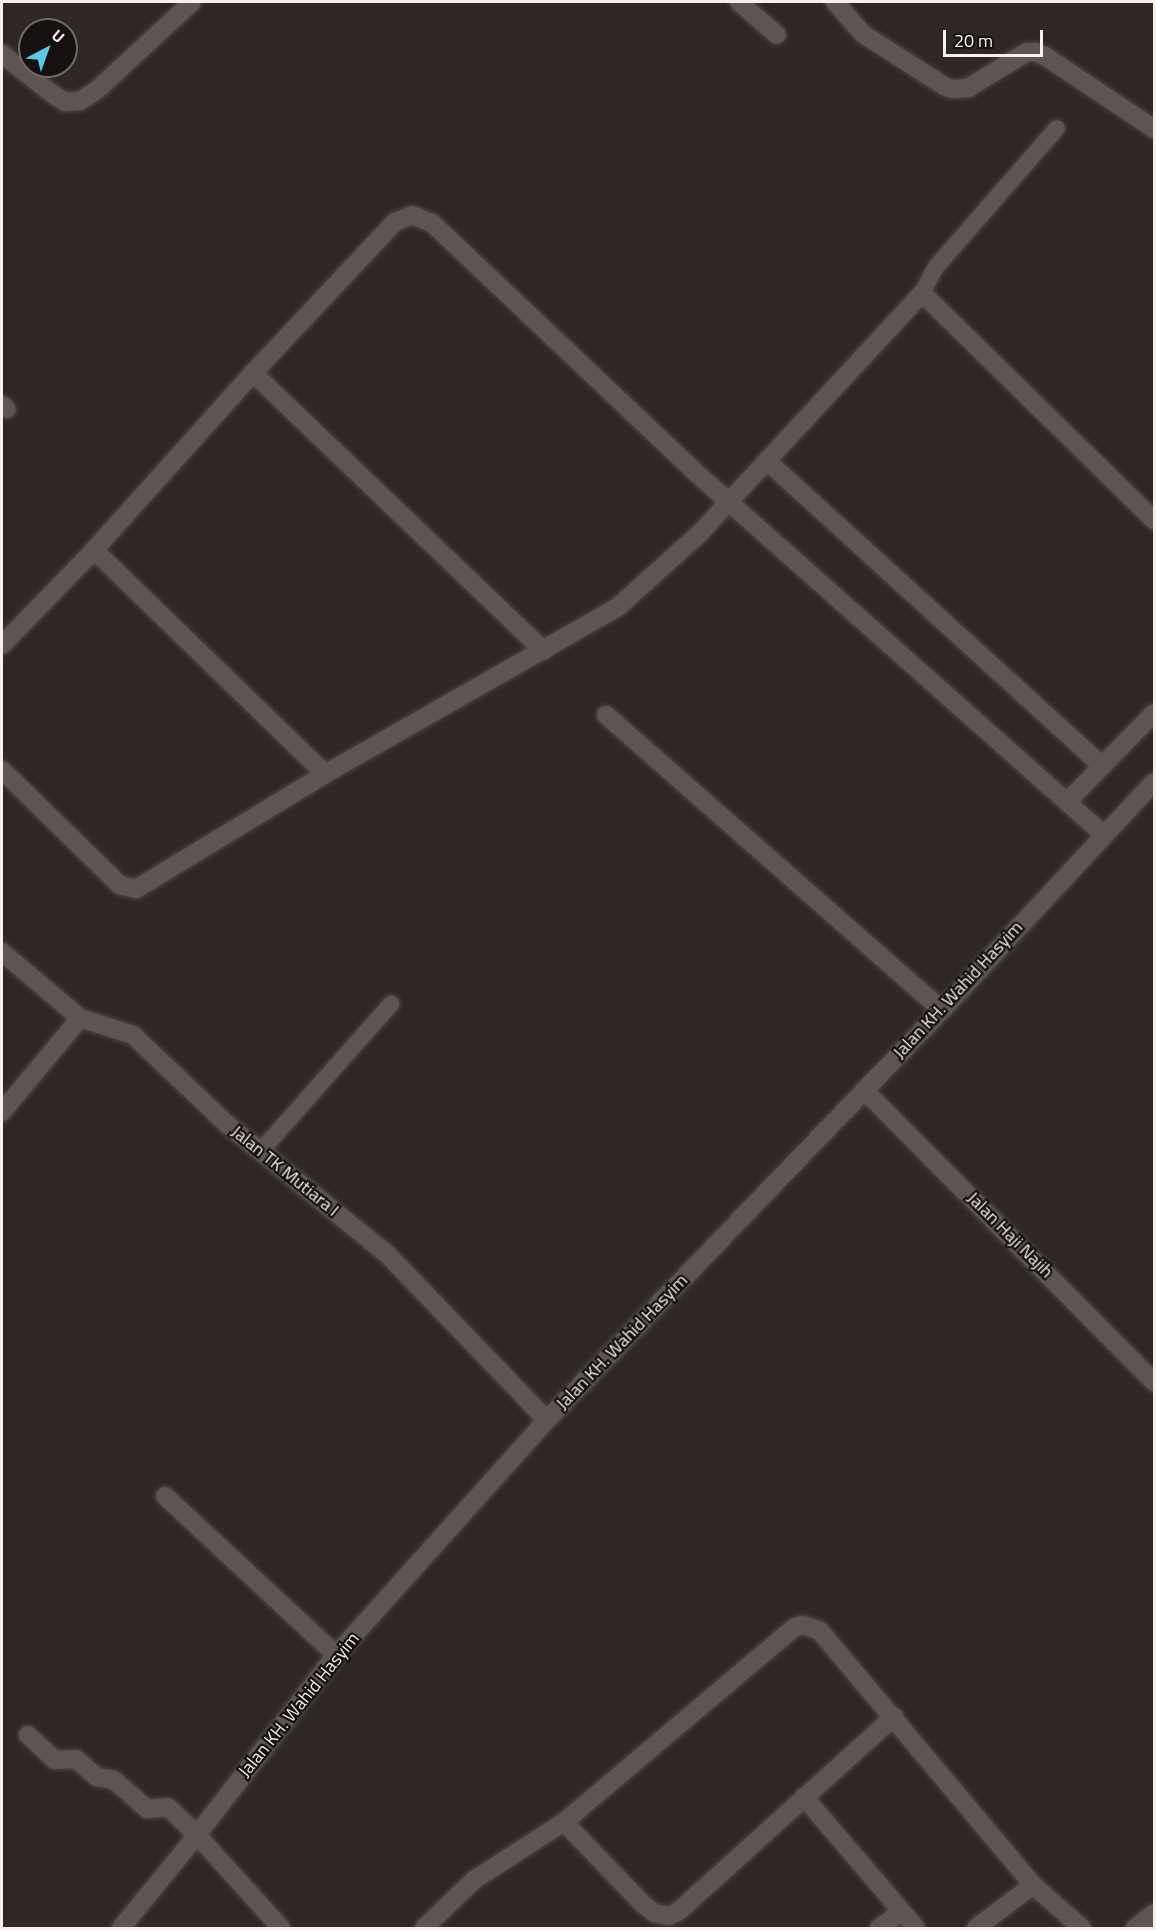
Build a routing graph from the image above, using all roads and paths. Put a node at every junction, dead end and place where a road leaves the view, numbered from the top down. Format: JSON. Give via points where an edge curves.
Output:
{"nodes":[{"id":1,"x":192,"y":2,"type":"edge"},
{"id":2,"x":740,"y":2,"type":"edge"},
{"id":3,"x":835,"y":2,"type":"edge"},
{"id":4,"x":777,"y":35,"type":"dead end"},
{"id":5,"x":2,"y":54,"type":"edge"},
{"id":6,"x":1057,"y":128,"type":"dead end"},
{"id":7,"x":1155,"y":129,"type":"edge"},
{"id":8,"x":922,"y":293,"type":"junction"},
{"id":9,"x":253,"y":373,"type":"junction"},
{"id":10,"x":768,"y":461,"type":"junction"},
{"id":11,"x":728,"y":502,"type":"junction"},
{"id":12,"x":1155,"y":520,"type":"edge"},
{"id":13,"x":94,"y":550,"type":"junction"},
{"id":14,"x":2,"y":645,"type":"edge"},
{"id":15,"x":544,"y":651,"type":"junction"},
{"id":16,"x":1155,"y":712,"type":"edge"},
{"id":17,"x":606,"y":715,"type":"dead end"},
{"id":18,"x":1102,"y":766,"type":"junction"},
{"id":19,"x":2,"y":770,"type":"edge"},
{"id":20,"x":326,"y":774,"type":"junction"},
{"id":21,"x":1155,"y":782,"type":"edge"},
{"id":22,"x":1067,"y":802,"type":"junction"},
{"id":23,"x":1103,"y":834,"type":"junction"},
{"id":24,"x":2,"y":952,"type":"edge"},
{"id":25,"x":391,"y":1004,"type":"dead end"},
{"id":26,"x":942,"y":1010,"type":"junction"},
{"id":27,"x":80,"y":1018,"type":"junction"},
{"id":28,"x":864,"y":1090,"type":"junction"},
{"id":29,"x":2,"y":1112,"type":"edge"},
{"id":30,"x":260,"y":1152,"type":"junction"},
{"id":31,"x":1155,"y":1382,"type":"edge"},
{"id":32,"x":547,"y":1420,"type":"junction"},
{"id":33,"x":165,"y":1496,"type":"dead end"},
{"id":34,"x":336,"y":1655,"type":"junction"},
{"id":35,"x":894,"y":1717,"type":"junction"},
{"id":36,"x":28,"y":1735,"type":"dead end"},
{"id":37,"x":804,"y":1797,"type":"junction"},
{"id":38,"x":564,"y":1822,"type":"junction"},
{"id":39,"x":197,"y":1835,"type":"junction"},
{"id":40,"x":1033,"y":1885,"type":"junction"},
{"id":41,"x":901,"y":1912,"type":"junction"},
{"id":42,"x":1155,"y":1913,"type":"edge"},
{"id":43,"x":121,"y":1929,"type":"edge"},
{"id":44,"x":280,"y":1929,"type":"edge"},
{"id":45,"x":424,"y":1929,"type":"edge"},
{"id":46,"x":879,"y":1929,"type":"edge"},
{"id":47,"x":916,"y":1929,"type":"edge"},
{"id":48,"x":976,"y":1929,"type":"edge"},
{"id":49,"x":1082,"y":1929,"type":"edge"},
{"id":50,"x":1135,"y":1929,"type":"edge"}],
"edges":[{"from":1,"to":5,"type":"street","via":[[97,90],[80,101],[65,102],[58,98]]},
{"from":2,"to":4,"type":"street"},
{"from":3,"to":7,"type":"street","via":[[863,34],[946,87],[968,88],[1027,52],[1035,52]]},
{"from":6,"to":8,"type":"lane","via":[[936,267]]},
{"from":8,"to":10,"type":"street"},
{"from":8,"to":12,"type":"street"},
{"from":9,"to":11,"type":"street","via":[[395,222],[412,215],[432,223]]},
{"from":9,"to":13,"type":"street"},
{"from":9,"to":15,"type":"street"},
{"from":10,"to":11,"type":"street"},
{"from":10,"to":18,"type":"street"},
{"from":11,"to":15,"type":"street","via":[[672,560],[619,606]]},
{"from":11,"to":22,"type":"street"},
{"from":13,"to":14,"type":"street"},
{"from":13,"to":20,"type":"street"},
{"from":15,"to":20,"type":"street"},
{"from":16,"to":18,"type":"street"},
{"from":17,"to":26,"type":"street"},
{"from":18,"to":22,"type":"street"},
{"from":19,"to":20,"type":"street","via":[[120,885],[136,889]]},
{"from":21,"to":23,"type":"street","name":"Jalan KH. Wahid Hasyim"},
{"from":22,"to":23,"type":"street"},
{"from":23,"to":26,"type":"street","name":"Jalan KH. Wahid Hasyim"},
{"from":24,"to":27,"type":"street","name":"Jalan TK Mutiara I"},
{"from":25,"to":30,"type":"lane"},
{"from":26,"to":28,"type":"street","name":"Jalan KH. Wahid Hasyim"},
{"from":27,"to":29,"type":"street"},
{"from":27,"to":30,"type":"street","name":"Jalan TK Mutiara I","via":[[133,1035]]},
{"from":28,"to":31,"type":"street","name":"Jalan Haji Najih"},
{"from":28,"to":32,"type":"street","name":"Jalan KH. Wahid Hasyim"},
{"from":30,"to":32,"type":"street","name":"Jalan TK Mutiara I","via":[[388,1255]]},
{"from":32,"to":34,"type":"street","name":"Jalan KH. Wahid Hasyim"},
{"from":33,"to":34,"type":"street"},
{"from":34,"to":39,"type":"street","name":"Jalan KH. Wahid Hasyim"},
{"from":35,"to":37,"type":"street"},
{"from":35,"to":38,"type":"street","via":[[820,1631],[811,1626],[795,1627]]},
{"from":35,"to":40,"type":"street"},
{"from":36,"to":39,"type":"street","via":[[55,1760],[76,1759],[97,1777],[114,1780],[147,1809],[168,1807]]},
{"from":37,"to":38,"type":"street","via":[[669,1916],[654,1913],[643,1904]]},
{"from":37,"to":41,"type":"street"},
{"from":38,"to":45,"type":"street","via":[[474,1880]]},
{"from":39,"to":43,"type":"street","name":"Jalan KH. Wahid Hasyim"},
{"from":39,"to":44,"type":"street"},
{"from":40,"to":48,"type":"street"},
{"from":40,"to":49,"type":"street"},
{"from":41,"to":46,"type":"street"},
{"from":41,"to":47,"type":"street"},
{"from":42,"to":50,"type":"street"}]}
